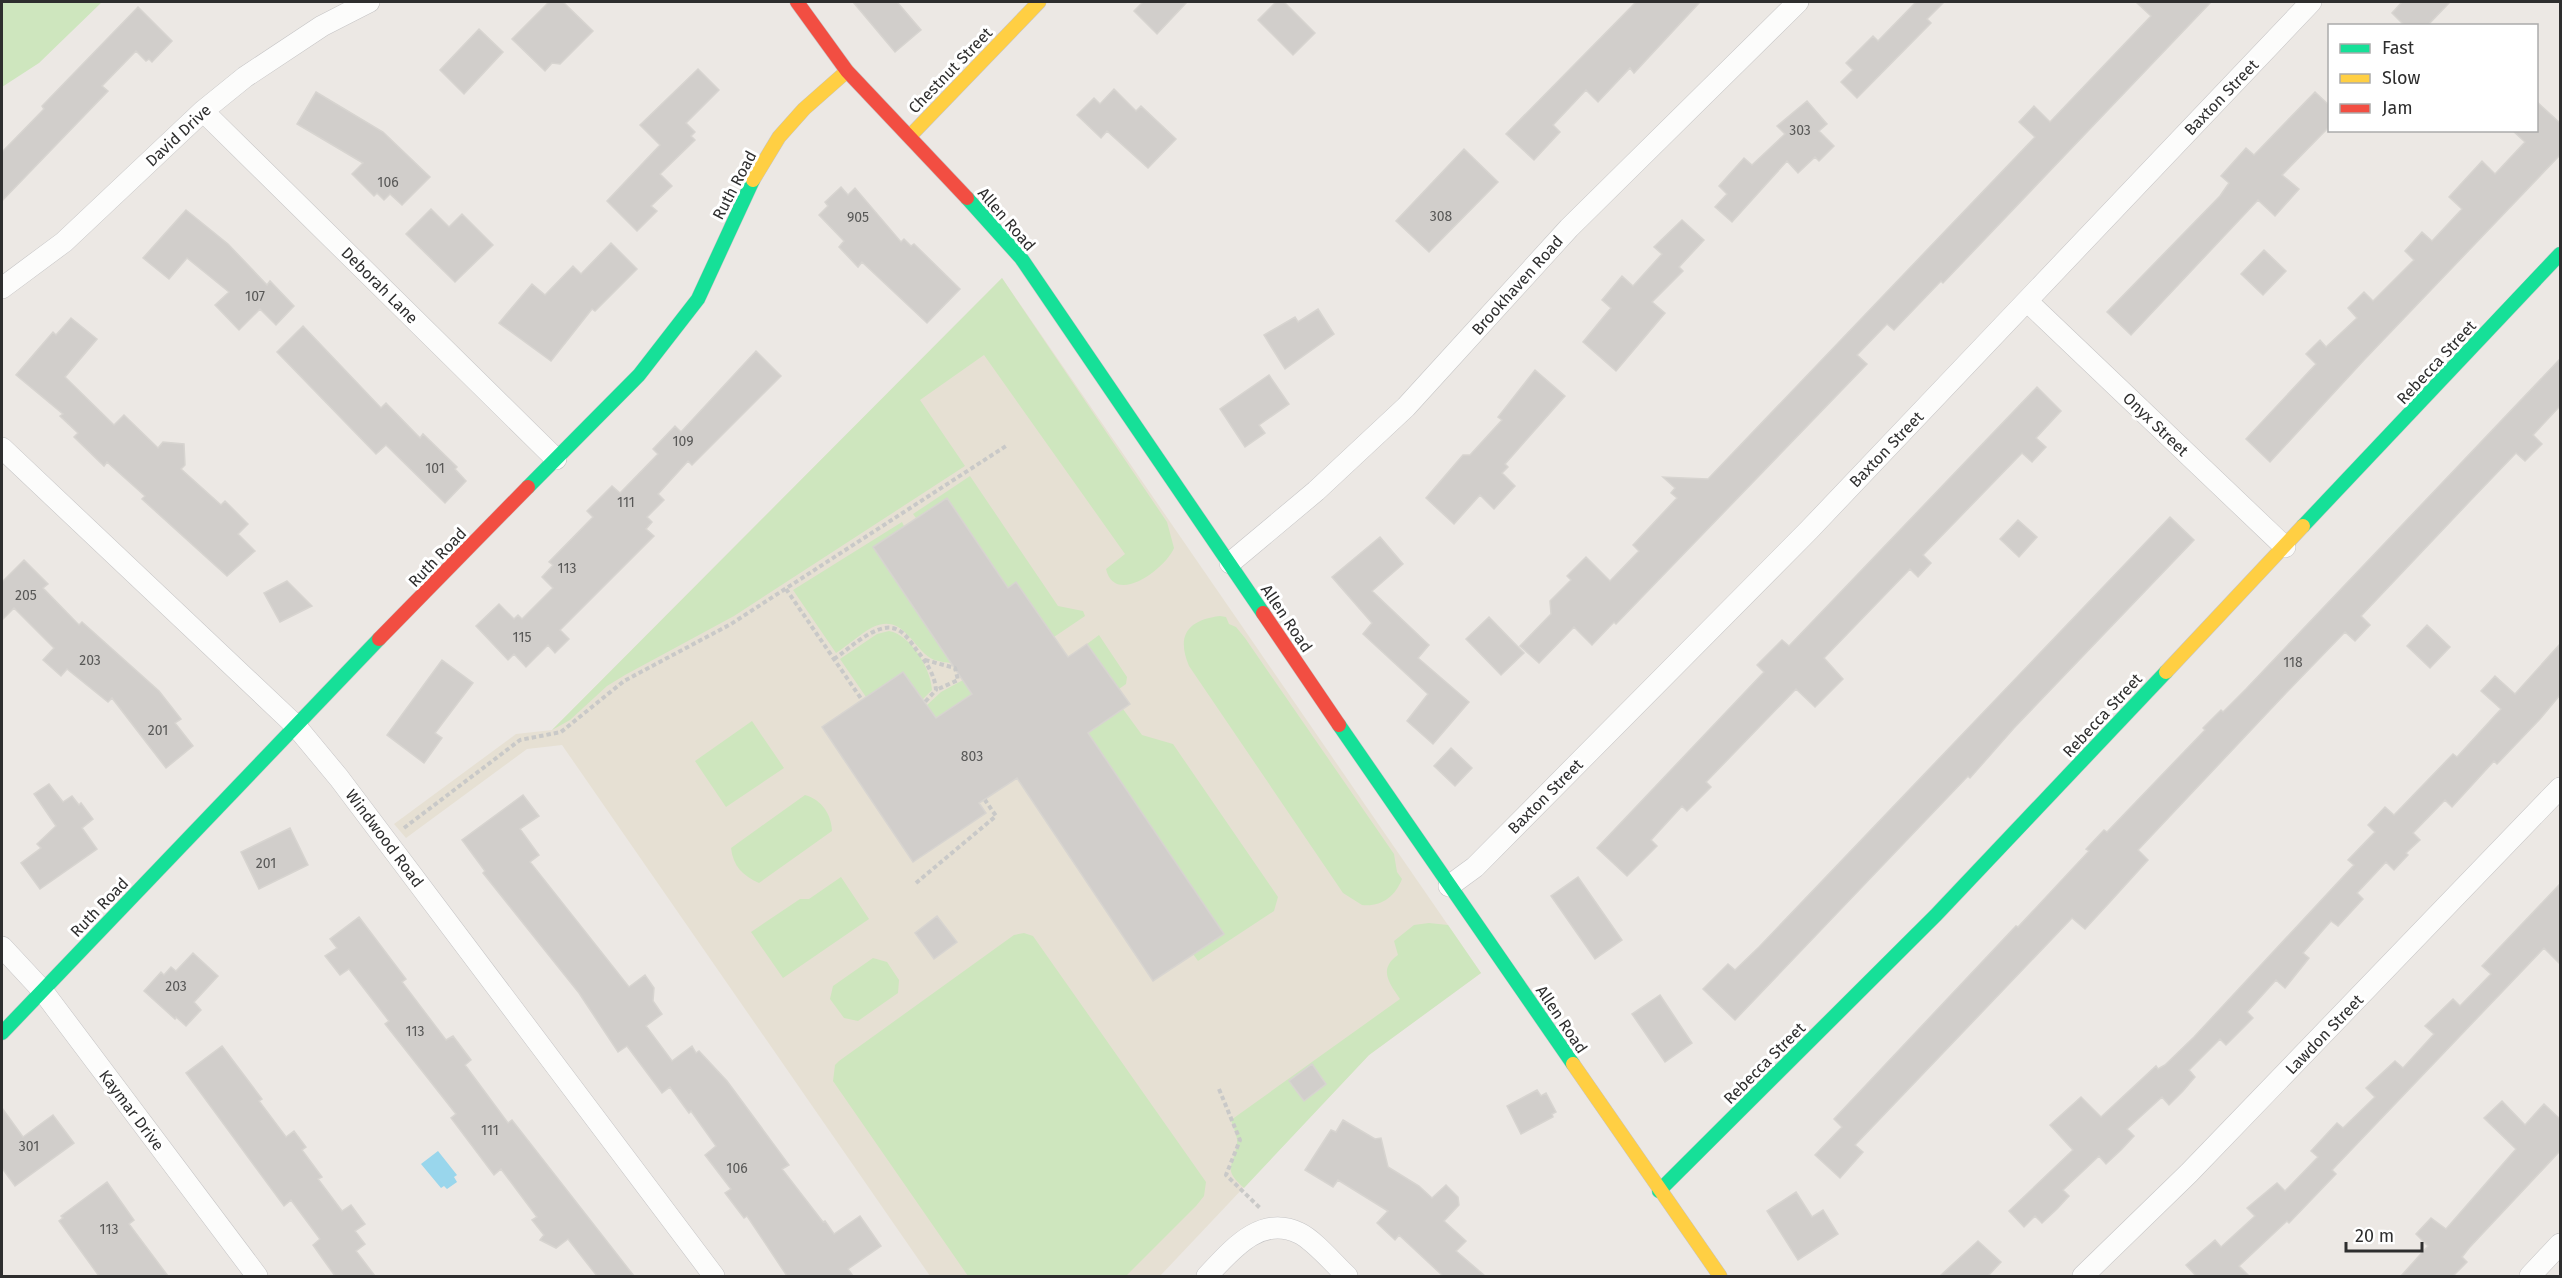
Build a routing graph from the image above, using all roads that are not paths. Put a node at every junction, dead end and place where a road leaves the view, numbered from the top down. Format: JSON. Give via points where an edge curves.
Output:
{"nodes":[{"id":1,"x":369,"y":2,"type":"edge"},
{"id":2,"x":797,"y":2,"type":"edge"},
{"id":3,"x":1039,"y":2,"type":"edge"},
{"id":4,"x":1798,"y":2,"type":"edge"},
{"id":5,"x":2312,"y":2,"type":"edge"},
{"id":6,"x":847,"y":71,"type":"junction"},
{"id":7,"x":203,"y":111,"type":"junction"},
{"id":8,"x":910,"y":136,"type":"junction"},
{"id":9,"x":2560,"y":254,"type":"edge"},
{"id":10,"x":2,"y":288,"type":"edge"},
{"id":11,"x":2027,"y":301,"type":"junction"},
{"id":12,"x":2,"y":448,"type":"edge"},
{"id":13,"x":556,"y":459,"type":"junction"},
{"id":14,"x":2284,"y":547,"type":"junction"},
{"id":15,"x":1230,"y":563,"type":"junction"},
{"id":16,"x":295,"y":725,"type":"junction"},
{"id":17,"x":2560,"y":788,"type":"edge"},
{"id":18,"x":1449,"y":886,"type":"junction"},
{"id":19,"x":2,"y":947,"type":"edge"},
{"id":20,"x":42,"y":990,"type":"junction"},
{"id":21,"x":2,"y":1033,"type":"edge"},
{"id":22,"x":1659,"y":1191,"type":"junction"},
{"id":23,"x":2560,"y":1244,"type":"edge"},
{"id":24,"x":257,"y":1276,"type":"edge"},
{"id":25,"x":714,"y":1276,"type":"edge"},
{"id":26,"x":1207,"y":1276,"type":"edge"},
{"id":27,"x":1347,"y":1276,"type":"edge"},
{"id":28,"x":1720,"y":1276,"type":"edge"},
{"id":29,"x":2083,"y":1276,"type":"edge"},
{"id":30,"x":2530,"y":1276,"type":"edge"}],
"edges":[{"from":1,"to":7,"type":"street","name":"David Drive","via":[[273,58]]},
{"from":2,"to":6,"type":"street","name":"Allen Road"},
{"from":3,"to":8,"type":"street","name":"Chestnut Street"},
{"from":4,"to":15,"type":"street","name":"Brookhaven Road","via":[[1569,228],[1406,407],[1316,491]]},
{"from":5,"to":11,"type":"street","name":"Baxton Street"},
{"from":6,"to":8,"type":"street","name":"Allen Road"},
{"from":6,"to":13,"type":"street","name":"Ruth Road","via":[[779,137],[749,187],[698,299],[639,375]]},
{"from":7,"to":10,"type":"street","name":"David Drive","via":[[64,242]]},
{"from":7,"to":13,"type":"street","name":"Deborah Lane"},
{"from":8,"to":15,"type":"street","name":"Allen Road","via":[[1021,258]]},
{"from":9,"to":14,"type":"street","name":"Rebecca Street"},
{"from":11,"to":14,"type":"street","name":"Onyx Street"},
{"from":11,"to":18,"type":"street","name":"Baxton Street","via":[[1801,539],[1475,867]]},
{"from":12,"to":16,"type":"street","name":"Windwood Road"},
{"from":13,"to":16,"type":"street","name":"Ruth Road"},
{"from":14,"to":22,"type":"street","name":"Rebecca Street","via":[[1936,915]]},
{"from":15,"to":18,"type":"street","name":"Allen Road"},
{"from":16,"to":20,"type":"street","name":"Ruth Road"},
{"from":16,"to":25,"type":"street","name":"Windwood Road","via":[[387,841]]},
{"from":17,"to":29,"type":"street","name":"Lawdon Street","via":[[2189,1173]]},
{"from":18,"to":22,"type":"street","name":"Allen Road"},
{"from":19,"to":20,"type":"street","name":"Kaymar Drive"},
{"from":20,"to":21,"type":"street","name":"Ruth Road"},
{"from":20,"to":24,"type":"street","name":"Kaymar Drive"},
{"from":22,"to":28,"type":"street","name":"Allen Road"},
{"from":23,"to":30,"type":"street"},
{"from":26,"to":27,"type":"street","via":[[1238,1244],[1278,1226],[1300,1233]]}]}
